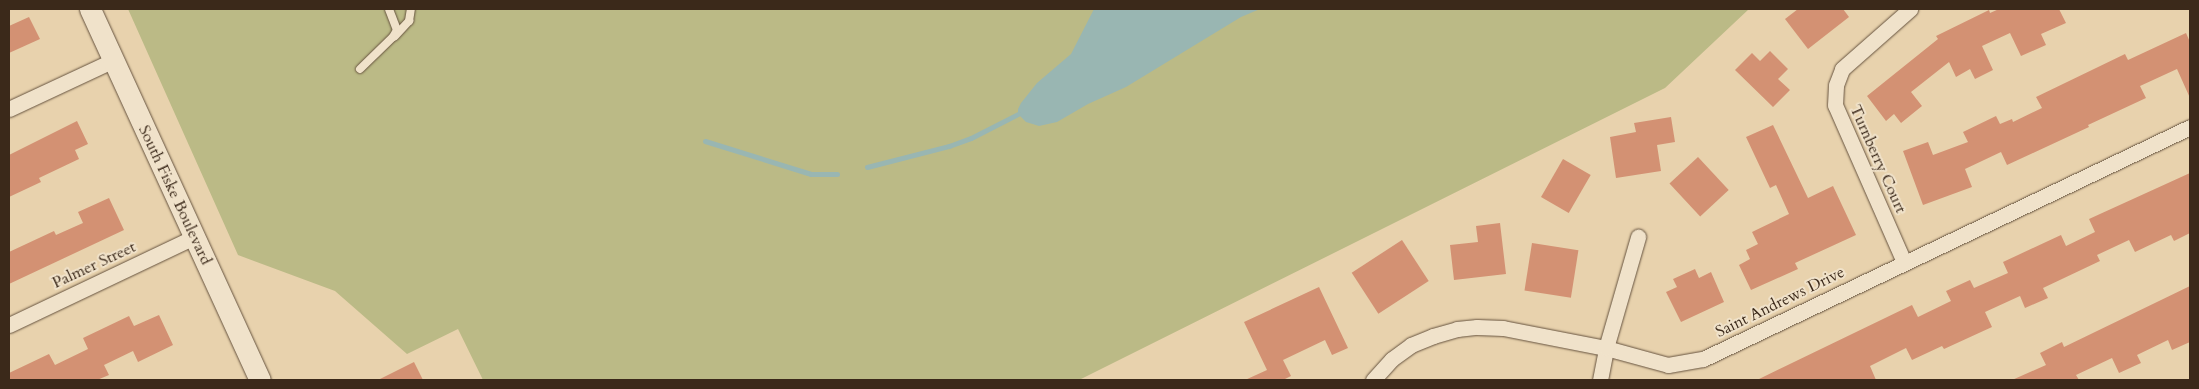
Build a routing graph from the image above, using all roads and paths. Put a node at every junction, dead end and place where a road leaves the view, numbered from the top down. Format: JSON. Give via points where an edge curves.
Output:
{"nodes":[{"id":1,"x":90,"y":9,"type":"edge"},
{"id":2,"x":389,"y":9,"type":"edge"},
{"id":3,"x":410,"y":9,"type":"edge"},
{"id":4,"x":1910,"y":9,"type":"edge"},
{"id":5,"x":393,"y":37,"type":"junction"},
{"id":6,"x":114,"y":60,"type":"junction"},
{"id":7,"x":360,"y":69,"type":"dead end"},
{"id":8,"x":9,"y":109,"type":"edge"},
{"id":9,"x":2190,"y":127,"type":"edge"},
{"id":10,"x":1638,"y":236,"type":"dead end"},
{"id":11,"x":194,"y":237,"type":"junction"},
{"id":12,"x":1904,"y":262,"type":"junction"},
{"id":13,"x":9,"y":325,"type":"edge"},
{"id":14,"x":1606,"y":348,"type":"junction"},
{"id":15,"x":260,"y":380,"type":"edge"},
{"id":16,"x":1373,"y":380,"type":"edge"},
{"id":17,"x":1600,"y":380,"type":"edge"}],
"edges":[{"from":1,"to":6,"type":"main road","name":"South Fiske Boulevard"},
{"from":2,"to":5,"type":"lane","via":[[397,30]]},
{"from":3,"to":5,"type":"lane","via":[[409,21]]},
{"from":4,"to":12,"type":"street","name":"Turnberry Court","via":[[1842,69],[1836,86],[1835,105]]},
{"from":5,"to":7,"type":"lane"},
{"from":6,"to":8,"type":"street"},
{"from":6,"to":11,"type":"main road","name":"South Fiske Boulevard"},
{"from":9,"to":12,"type":"street","name":"Saint Andrews Drive"},
{"from":10,"to":14,"type":"street"},
{"from":11,"to":13,"type":"street","name":"Palmer Street"},
{"from":11,"to":15,"type":"main road","name":"South Fiske Boulevard"},
{"from":12,"to":14,"type":"street","name":"Saint Andrews Drive","via":[[1703,359],[1668,365]]},
{"from":14,"to":16,"type":"street","name":"Saint Andrews Drive","via":[[1503,328],[1458,329],[1411,345],[1392,359]]},
{"from":14,"to":17,"type":"street"}]}
